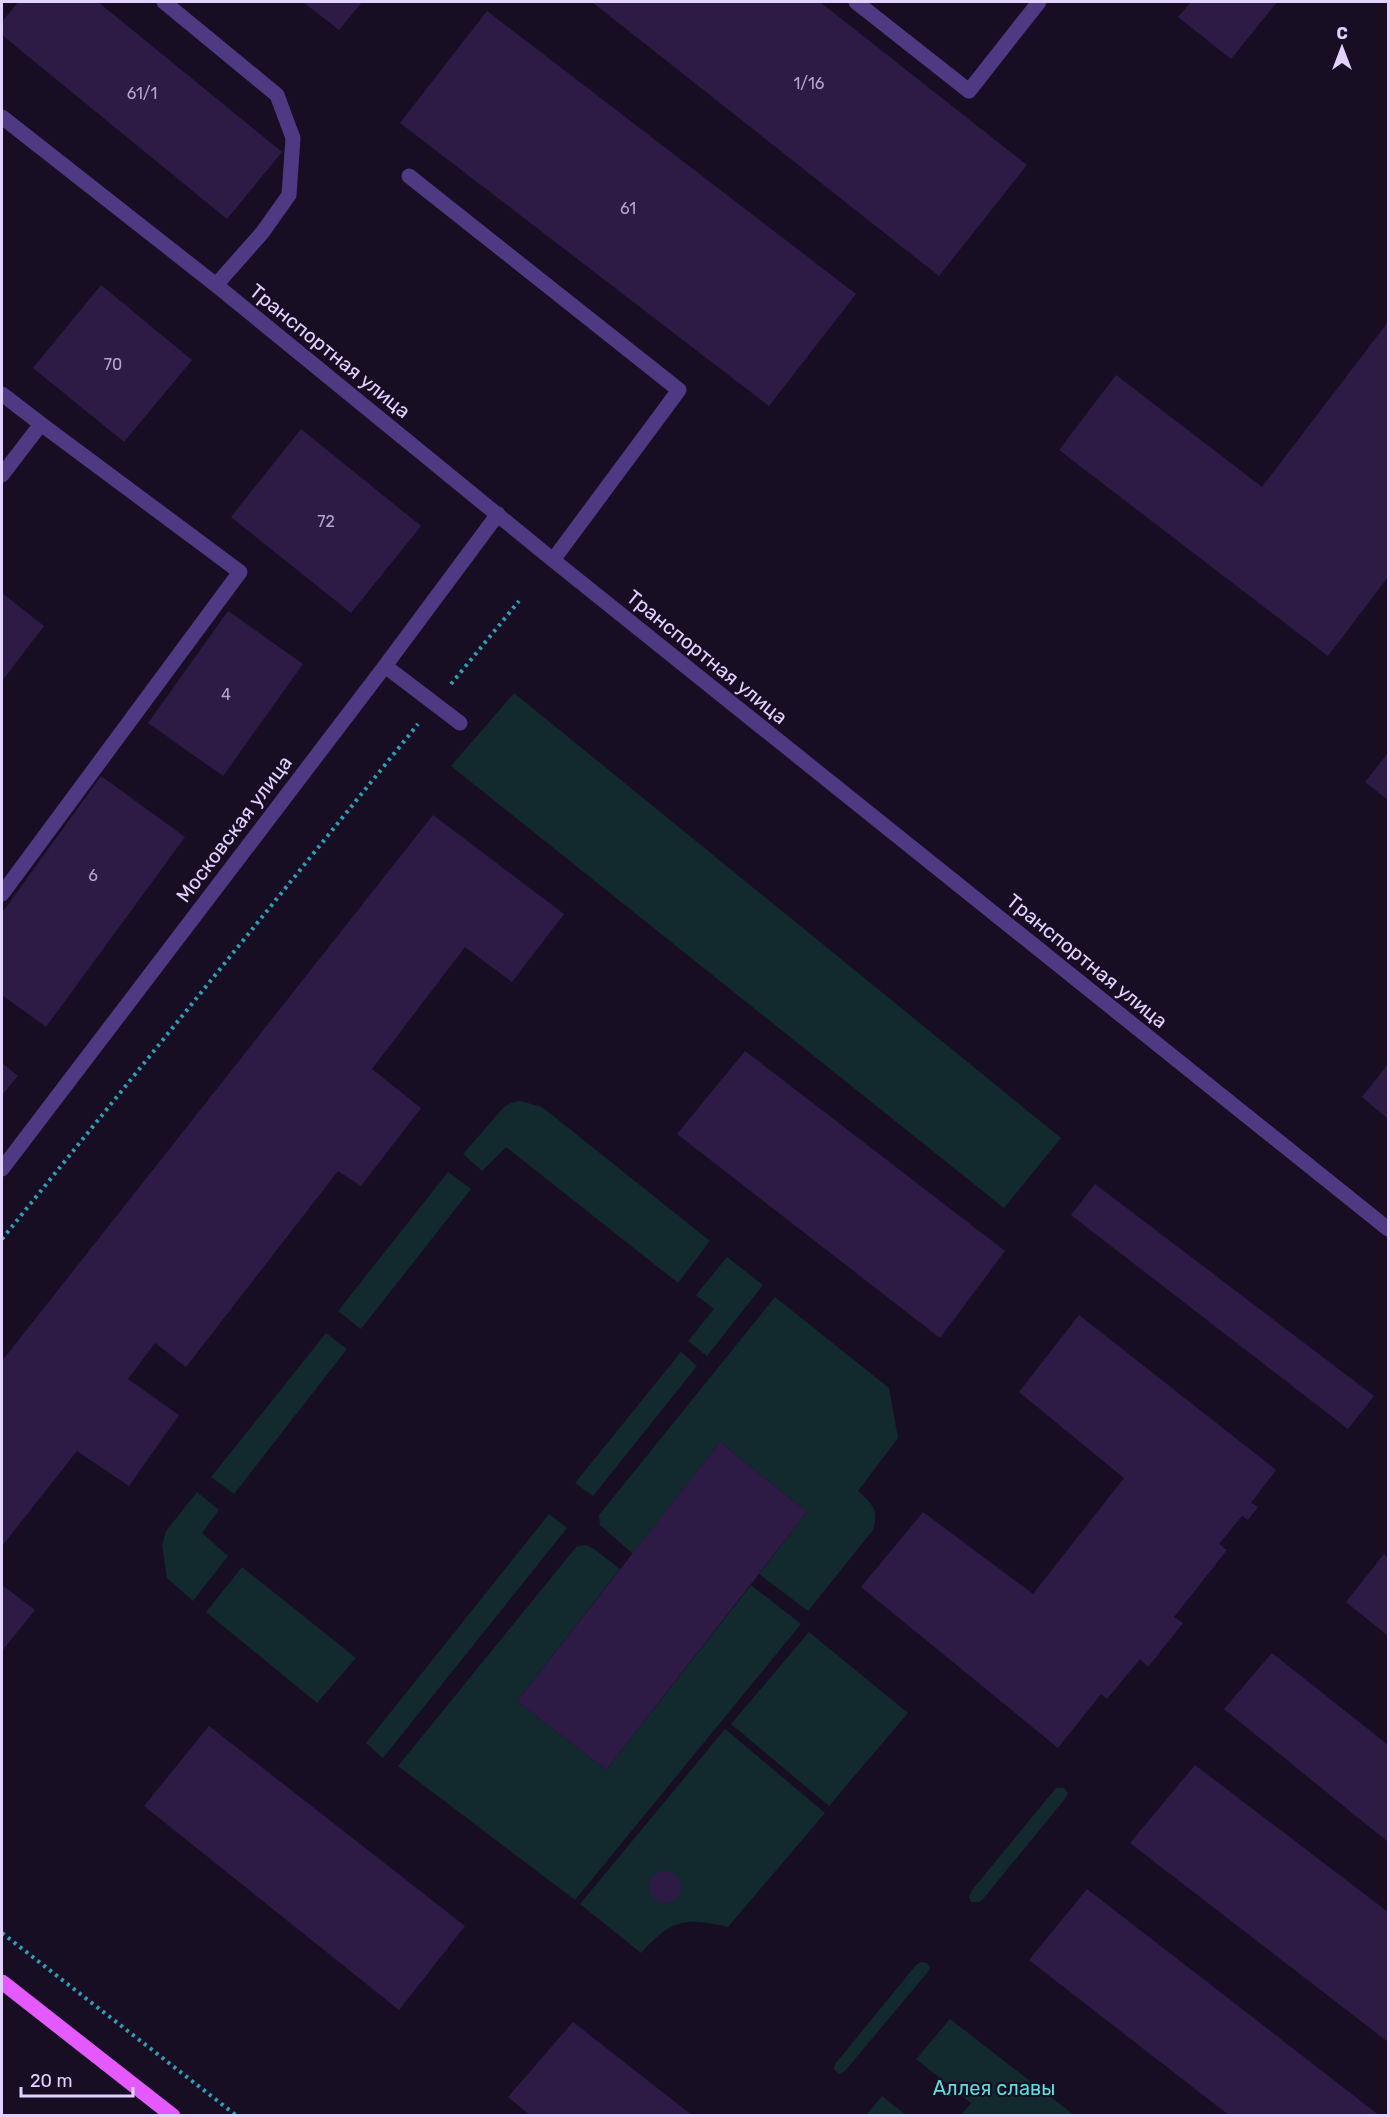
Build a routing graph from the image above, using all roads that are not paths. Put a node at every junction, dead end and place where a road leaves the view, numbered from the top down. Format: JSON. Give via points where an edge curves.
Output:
{"nodes":[{"id":1,"x":164,"y":2,"type":"edge"},
{"id":2,"x":856,"y":2,"type":"edge"},
{"id":3,"x":1039,"y":2,"type":"edge"},
{"id":4,"x":2,"y":117,"type":"edge"},
{"id":5,"x":409,"y":176,"type":"dead end"},
{"id":6,"x":216,"y":285,"type":"junction"},
{"id":7,"x":2,"y":394,"type":"edge"},
{"id":8,"x":41,"y":424,"type":"junction"},
{"id":9,"x":2,"y":475,"type":"edge"},
{"id":10,"x":498,"y":514,"type":"junction"},
{"id":11,"x":552,"y":560,"type":"junction"},
{"id":12,"x":385,"y":666,"type":"junction"},
{"id":13,"x":460,"y":723,"type":"dead end"},
{"id":14,"x":2,"y":894,"type":"edge"},
{"id":15,"x":2,"y":1170,"type":"edge"},
{"id":16,"x":1389,"y":1229,"type":"edge"},
{"id":17,"x":2,"y":1982,"type":"edge"},
{"id":18,"x":173,"y":2115,"type":"edge"}],
"edges":[{"from":1,"to":6,"type":"street","via":[[277,95],[293,138],[289,195]]},
{"from":2,"to":3,"type":"street","via":[[969,91]]},
{"from":4,"to":6,"type":"street","name":"Транспортная улица"},
{"from":5,"to":11,"type":"street","via":[[679,390]]},
{"from":6,"to":10,"type":"street","name":"Транспортная улица"},
{"from":7,"to":8,"type":"street"},
{"from":8,"to":9,"type":"street"},
{"from":8,"to":14,"type":"street","via":[[240,573]]},
{"from":10,"to":11,"type":"street","name":"Транспортная улица"},
{"from":10,"to":12,"type":"street","name":"Московская улица"},
{"from":11,"to":16,"type":"street","name":"Транспортная улица"},
{"from":12,"to":13,"type":"street"},
{"from":12,"to":15,"type":"street","name":"Московская улица"},
{"from":17,"to":18,"type":"main road"}]}
